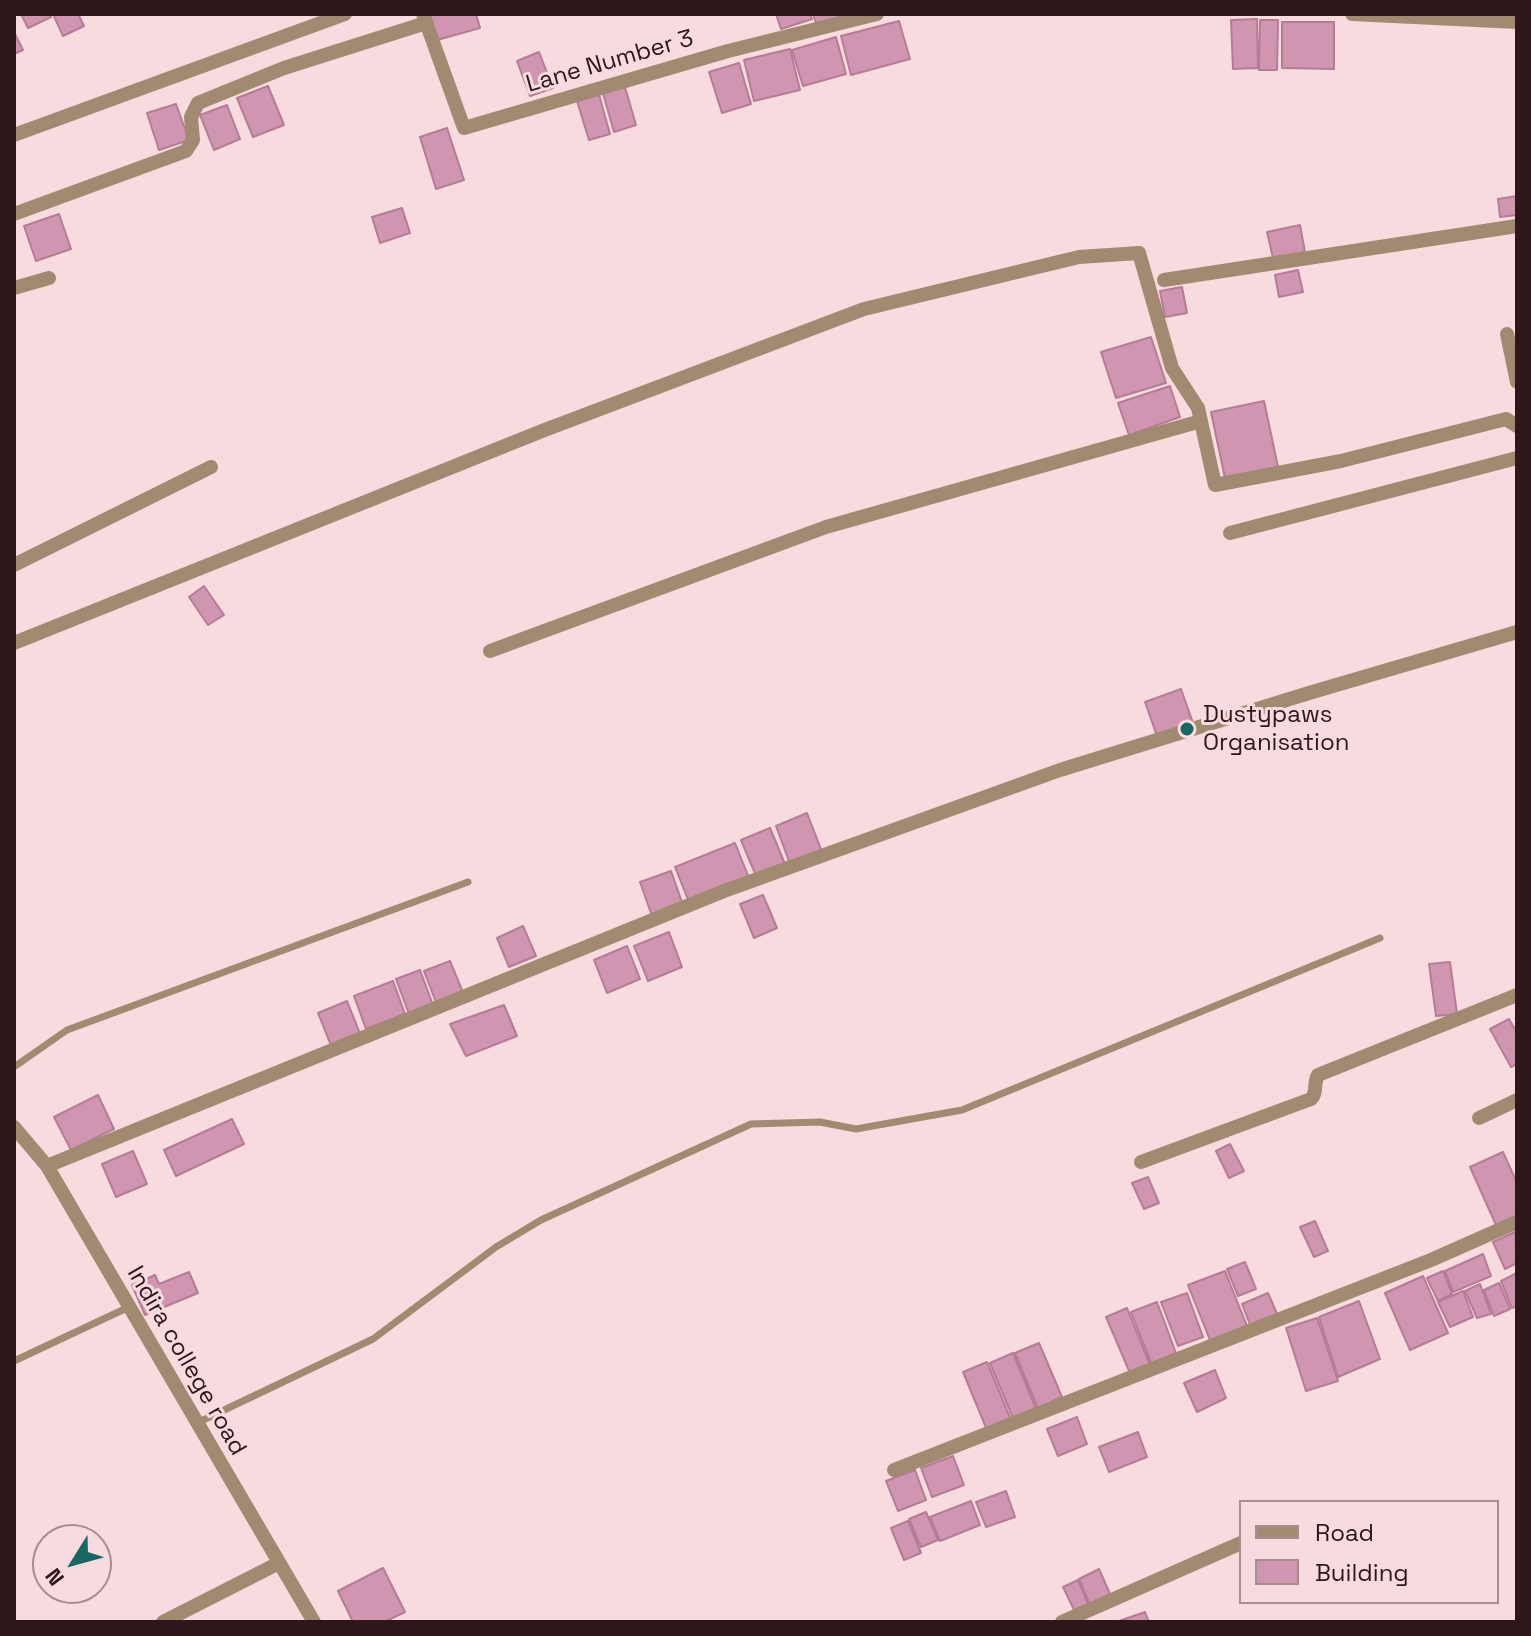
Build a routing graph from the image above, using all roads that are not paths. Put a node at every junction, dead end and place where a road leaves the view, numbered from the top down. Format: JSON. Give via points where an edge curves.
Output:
{"nodes":[{"id":1,"x":345,"y":14,"type":"edge"},
{"id":2,"x":877,"y":14,"type":"edge"},
{"id":3,"x":1352,"y":14,"type":"edge"},
{"id":4,"x":425,"y":19,"type":"edge"},
{"id":5,"x":1517,"y":22,"type":"edge"},
{"id":6,"x":14,"y":135,"type":"edge"},
{"id":7,"x":14,"y":214,"type":"edge"},
{"id":8,"x":1517,"y":226,"type":"edge"},
{"id":9,"x":49,"y":278,"type":"dead end"},
{"id":10,"x":1164,"y":280,"type":"dead end"},
{"id":11,"x":14,"y":288,"type":"edge"},
{"id":12,"x":1507,"y":334,"type":"dead end"},
{"id":13,"x":1517,"y":382,"type":"edge"},
{"id":14,"x":1201,"y":421,"type":"junction"},
{"id":15,"x":1517,"y":426,"type":"edge"},
{"id":16,"x":1517,"y":458,"type":"edge"},
{"id":17,"x":211,"y":467,"type":"dead end"},
{"id":18,"x":1230,"y":533,"type":"dead end"},
{"id":19,"x":14,"y":565,"type":"edge"},
{"id":20,"x":1517,"y":632,"type":"edge"},
{"id":21,"x":14,"y":643,"type":"edge"},
{"id":22,"x":490,"y":651,"type":"dead end"},
{"id":23,"x":468,"y":882,"type":"dead end"},
{"id":24,"x":1380,"y":938,"type":"dead end"},
{"id":25,"x":1517,"y":995,"type":"edge"},
{"id":26,"x":14,"y":1067,"type":"edge"},
{"id":27,"x":1517,"y":1100,"type":"edge"},
{"id":28,"x":1479,"y":1118,"type":"dead end"},
{"id":29,"x":15,"y":1130,"type":"edge"},
{"id":30,"x":1141,"y":1162,"type":"dead end"},
{"id":31,"x":47,"y":1166,"type":"junction"},
{"id":32,"x":1517,"y":1222,"type":"edge"},
{"id":33,"x":129,"y":1307,"type":"junction"},
{"id":34,"x":14,"y":1361,"type":"edge"},
{"id":35,"x":196,"y":1424,"type":"junction"},
{"id":36,"x":894,"y":1470,"type":"dead end"},
{"id":37,"x":1239,"y":1544,"type":"edge"},
{"id":38,"x":279,"y":1563,"type":"junction"},
{"id":39,"x":163,"y":1622,"type":"edge"},
{"id":40,"x":314,"y":1622,"type":"edge"},
{"id":41,"x":1062,"y":1622,"type":"edge"}],
"edges":[{"from":1,"to":6,"type":"street"},
{"from":2,"to":4,"type":"street","name":"Lane Number 3","via":[[464,128]]},
{"from":3,"to":5,"type":"street"},
{"from":4,"to":7,"type":"street","via":[[198,103],[191,117],[193,140],[186,151]]},
{"from":8,"to":10,"type":"street"},
{"from":9,"to":11,"type":"street"},
{"from":12,"to":13,"type":"street"},
{"from":14,"to":15,"type":"street","via":[[1215,485],[1341,461],[1506,419]]},
{"from":14,"to":21,"type":"street","via":[[1172,368],[1139,253],[1079,257],[864,309],[527,437]]},
{"from":14,"to":22,"type":"street","via":[[826,527]]},
{"from":16,"to":18,"type":"street"},
{"from":17,"to":19,"type":"street"},
{"from":20,"to":31,"type":"street","via":[[1060,770],[724,891]]},
{"from":23,"to":26,"type":"lane","via":[[67,1030]]},
{"from":24,"to":35,"type":"lane","via":[[962,1110],[856,1129],[820,1122],[751,1124],[541,1220],[373,1339]]},
{"from":25,"to":30,"type":"street","via":[[1318,1075],[1311,1099]]},
{"from":27,"to":28,"type":"street"},
{"from":29,"to":31,"type":"street","name":"Indira college road"},
{"from":31,"to":33,"type":"street","name":"Indira college road"},
{"from":32,"to":36,"type":"street"},
{"from":33,"to":34,"type":"lane"},
{"from":33,"to":35,"type":"street","name":"Indira college road"},
{"from":35,"to":38,"type":"street","name":"Indira college road"},
{"from":37,"to":41,"type":"street"},
{"from":38,"to":39,"type":"street"},
{"from":38,"to":40,"type":"street","name":"Indira college road"}]}
